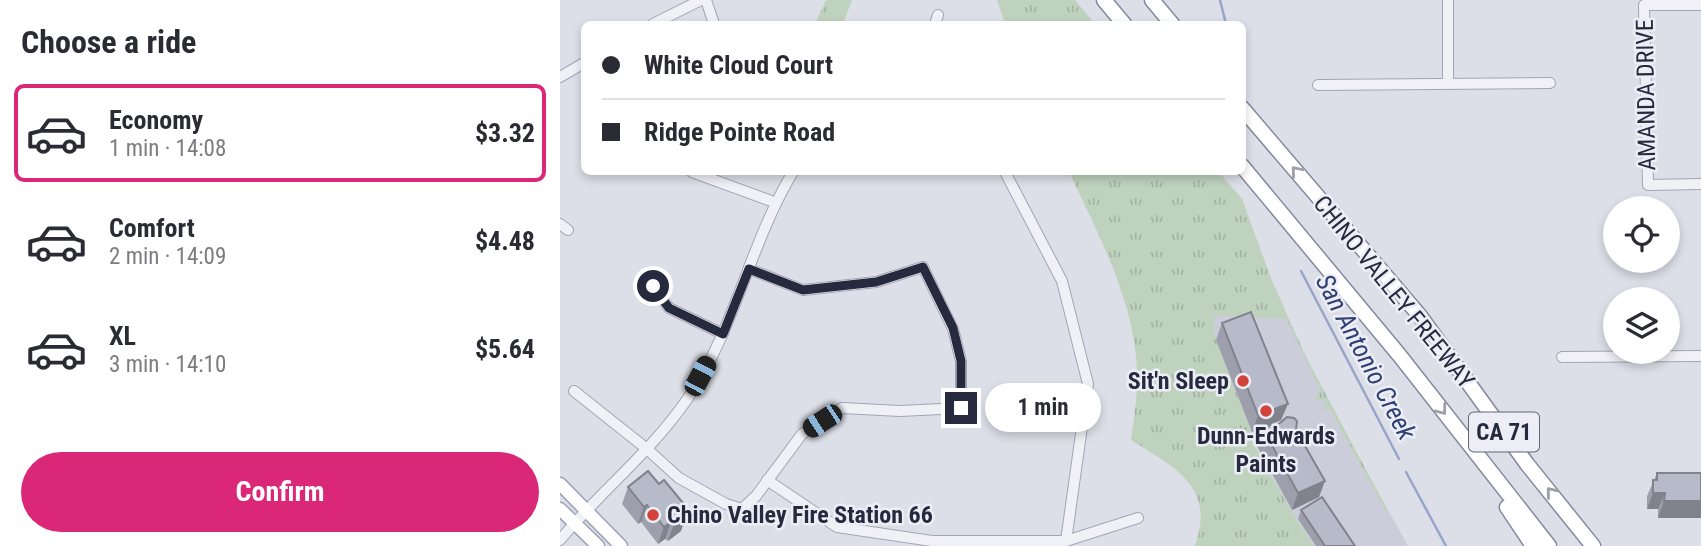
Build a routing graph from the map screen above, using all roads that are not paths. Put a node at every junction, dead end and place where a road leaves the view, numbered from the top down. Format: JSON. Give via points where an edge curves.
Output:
{"nodes":[{"id":1,"x":704,"y":0,"type":"edge"},
{"id":2,"x":1104,"y":0,"type":"edge"},
{"id":3,"x":1152,"y":0,"type":"edge"},
{"id":4,"x":1448,"y":0,"type":"edge"},
{"id":5,"x":1701,"y":5,"type":"edge"},
{"id":6,"x":659,"y":21,"type":"edge"},
{"id":7,"x":713,"y":21,"type":"edge"},
{"id":8,"x":1122,"y":21,"type":"edge"},
{"id":9,"x":1170,"y":21,"type":"edge"},
{"id":10,"x":581,"y":65,"type":"edge"},
{"id":11,"x":560,"y":77,"type":"edge"},
{"id":12,"x":1549,"y":83,"type":"dead end"},
{"id":13,"x":1448,"y":84,"type":"junction"},
{"id":14,"x":1318,"y":85,"type":"dead end"},
{"id":15,"x":1246,"y":113,"type":"edge"},
{"id":16,"x":1246,"y":171,"type":"edge"},
{"id":17,"x":700,"y":175,"type":"edge"},
{"id":18,"x":791,"y":175,"type":"edge"},
{"id":19,"x":1007,"y":175,"type":"edge"},
{"id":20,"x":1701,"y":184,"type":"edge"},
{"id":21,"x":775,"y":202,"type":"junction"},
{"id":22,"x":749,"y":269,"type":"junction"},
{"id":23,"x":653,"y":286,"type":"dead end"},
{"id":24,"x":723,"y":334,"type":"junction"},
{"id":25,"x":1701,"y":356,"type":"edge"},
{"id":26,"x":1562,"y":357,"type":"dead end"},
{"id":27,"x":574,"y":391,"type":"dead end"},
{"id":28,"x":647,"y":449,"type":"junction"},
{"id":29,"x":1493,"y":477,"type":"junction"},
{"id":30,"x":767,"y":480,"type":"junction"},
{"id":31,"x":560,"y":484,"type":"edge"},
{"id":32,"x":560,"y":509,"type":"edge"},
{"id":33,"x":586,"y":510,"type":"junction"},
{"id":34,"x":1138,"y":518,"type":"dead end"},
{"id":35,"x":575,"y":523,"type":"junction"},
{"id":36,"x":1583,"y":533,"type":"junction"},
{"id":37,"x":560,"y":540,"type":"edge"},
{"id":38,"x":1066,"y":541,"type":"junction"},
{"id":39,"x":598,"y":546,"type":"edge"},
{"id":40,"x":621,"y":546,"type":"edge"},
{"id":41,"x":1533,"y":546,"type":"edge"},
{"id":42,"x":1549,"y":546,"type":"edge"},
{"id":43,"x":1593,"y":546,"type":"edge"},
{"id":44,"x":1604,"y":546,"type":"edge"}],
"edges":[{"from":1,"to":6,"type":"street"},
{"from":1,"to":7,"type":"street"},
{"from":2,"to":8,"type":"highway"},
{"from":3,"to":9,"type":"highway"},
{"from":4,"to":13,"type":"street"},
{"from":5,"to":20,"type":"street","name":"AMANDA DRIVE","via":[[1644,5],[1648,185]]},
{"from":10,"to":11,"type":"street"},
{"from":12,"to":13,"type":"street"},
{"from":13,"to":14,"type":"street"},
{"from":36,"to":15,"type":"highway","name":"CHINO VALLEY FREEWAY","number":"CA 71","one_way":true,"via":[[1420,316]]},
{"from":16,"to":29,"type":"highway","name":"CHINO VALLEY FREEWAY","number":"CA 71","one_way":true,"via":[[1400,356]]},
{"from":17,"to":21,"type":"street"},
{"from":18,"to":21,"type":"street"},
{"from":19,"to":38,"type":"street","via":[[1062,281],[1088,384]]},
{"from":21,"to":22,"type":"street"},
{"from":22,"to":24,"type":"street"},
{"from":22,"to":30,"type":"street","via":[[803,290],[876,282],[923,267],[953,328],[961,361],[961,408],[842,408],[802,434]]},
{"from":23,"to":24,"type":"street","via":[[669,308]]},
{"from":24,"to":28,"type":"street","via":[[689,397]]},
{"from":25,"to":26,"type":"street"},
{"from":27,"to":28,"type":"street"},
{"from":28,"to":30,"type":"street","via":[[679,478],[742,509]]},
{"from":28,"to":33,"type":"street"},
{"from":29,"to":41,"type":"highway","via":[[1499,497]]},
{"from":29,"to":42,"type":"highway","name":"CHINO VALLEY FREEWAY","number":"CA 71"},
{"from":30,"to":38,"type":"street","via":[[837,527],[932,541]]},
{"from":31,"to":33,"type":"main road"},
{"from":32,"to":35,"type":"main road"},
{"from":33,"to":35,"type":"street"},
{"from":33,"to":40,"type":"main road"},
{"from":34,"to":38,"type":"street"},
{"from":35,"to":37,"type":"street"},
{"from":35,"to":39,"type":"main road"},
{"from":36,"to":43,"type":"highway","name":"CHINO VALLEY FREEWAY","number":"CA 71"},
{"from":36,"to":44,"type":"highway"}]}
